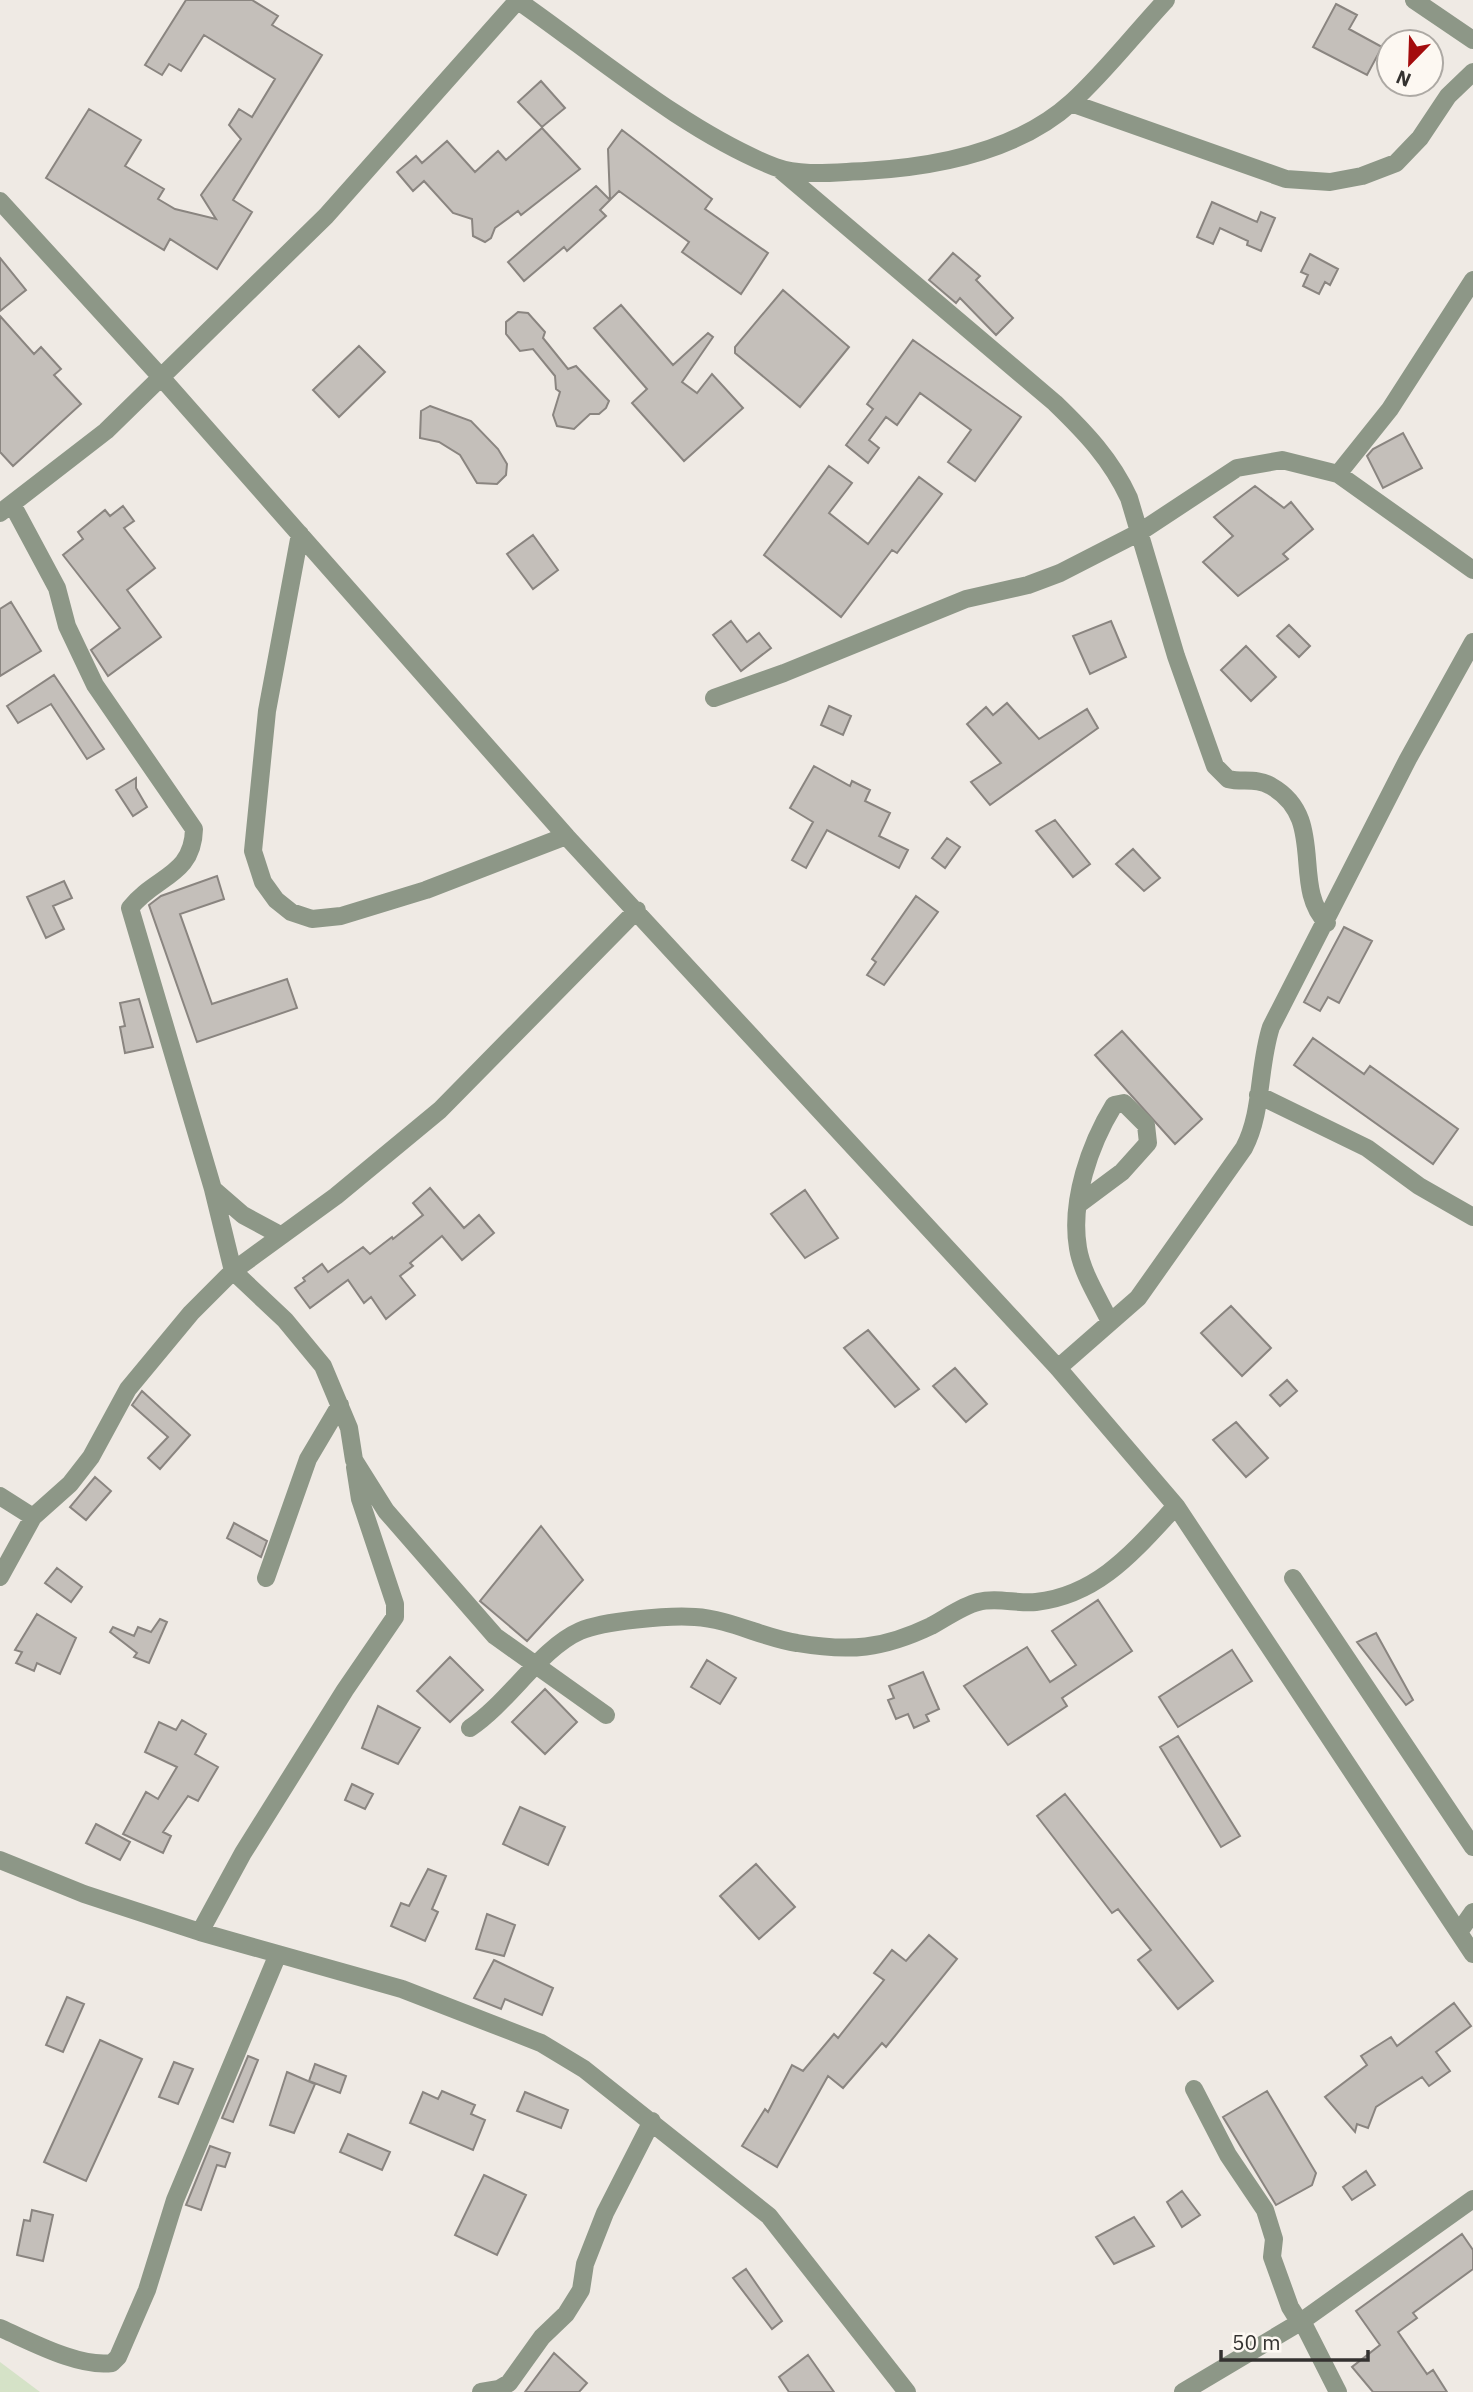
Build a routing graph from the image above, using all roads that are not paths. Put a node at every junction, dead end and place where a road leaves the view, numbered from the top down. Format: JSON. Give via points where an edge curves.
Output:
{"nodes":[{"id":1,"x":518,"y":0,"type":"edge"},
{"id":2,"x":1166,"y":0,"type":"edge"},
{"id":3,"x":1413,"y":0,"type":"edge"},
{"id":4,"x":1473,"y":40,"type":"edge"},
{"id":5,"x":1473,"y":72,"type":"edge"},
{"id":6,"x":1071,"y":103,"type":"junction"},
{"id":7,"x":778,"y":168,"type":"junction"},
{"id":8,"x":0,"y":201,"type":"edge"},
{"id":9,"x":1473,"y":280,"type":"edge"},
{"id":10,"x":160,"y":376,"type":"junction"},
{"id":11,"x":1338,"y":474,"type":"junction"},
{"id":12,"x":6,"y":509,"type":"edge"},
{"id":13,"x":1140,"y":532,"type":"junction"},
{"id":14,"x":300,"y":534,"type":"junction"},
{"id":15,"x":1473,"y":570,"type":"edge"},
{"id":16,"x":1473,"y":642,"type":"edge"},
{"id":17,"x":714,"y":698,"type":"dead end"},
{"id":18,"x":566,"y":836,"type":"junction"},
{"id":19,"x":637,"y":910,"type":"junction"},
{"id":20,"x":1327,"y":923,"type":"junction"},
{"id":21,"x":1258,"y":1095,"type":"junction"},
{"id":22,"x":213,"y":1189,"type":"junction"},
{"id":23,"x":1079,"y":1204,"type":"junction"},
{"id":24,"x":1473,"y":1217,"type":"edge"},
{"id":25,"x":280,"y":1235,"type":"junction"},
{"id":26,"x":233,"y":1271,"type":"junction"},
{"id":27,"x":1110,"y":1322,"type":"junction"},
{"id":28,"x":1058,"y":1368,"type":"junction"},
{"id":29,"x":340,"y":1405,"type":"junction"},
{"id":30,"x":354,"y":1460,"type":"junction"},
{"id":31,"x":0,"y":1496,"type":"edge"},
{"id":32,"x":1176,"y":1506,"type":"junction"},
{"id":33,"x":33,"y":1517,"type":"junction"},
{"id":34,"x":0,"y":1577,"type":"edge"},
{"id":35,"x":266,"y":1578,"type":"dead end"},
{"id":36,"x":1293,"y":1578,"type":"dead end"},
{"id":37,"x":537,"y":1665,"type":"junction"},
{"id":38,"x":606,"y":1715,"type":"dead end"},
{"id":39,"x":470,"y":1728,"type":"dead end"},
{"id":40,"x":1473,"y":1847,"type":"edge"},
{"id":41,"x":0,"y":1860,"type":"edge"},
{"id":42,"x":1473,"y":1912,"type":"edge"},
{"id":43,"x":200,"y":1932,"type":"junction"},
{"id":44,"x":1459,"y":1932,"type":"junction"},
{"id":45,"x":278,"y":1954,"type":"junction"},
{"id":46,"x":1473,"y":1954,"type":"edge"},
{"id":47,"x":1194,"y":2089,"type":"dead end"},
{"id":48,"x":652,"y":2121,"type":"junction"},
{"id":49,"x":1473,"y":2199,"type":"edge"},
{"id":50,"x":1301,"y":2322,"type":"junction"},
{"id":51,"x":0,"y":2328,"type":"edge"},
{"id":52,"x":481,"y":2392,"type":"edge"},
{"id":53,"x":907,"y":2392,"type":"edge"},
{"id":54,"x":1183,"y":2392,"type":"edge"},
{"id":55,"x":1338,"y":2392,"type":"edge"}],
"edges":[{"from":1,"to":7,"type":"street","via":[[722,141]]},
{"from":1,"to":10,"type":"street","via":[[326,216]]},
{"from":2,"to":6,"type":"street"},
{"from":3,"to":4,"type":"street"},
{"from":5,"to":6,"type":"street","via":[[1448,96],[1420,138],[1396,163],[1330,183],[1286,179]]},
{"from":6,"to":7,"type":"street","via":[[992,149],[936,163],[818,173]]},
{"from":7,"to":13,"type":"street","via":[[1096,443],[1118,473]]},
{"from":8,"to":10,"type":"street"},
{"from":9,"to":11,"type":"street","via":[[1390,409]]},
{"from":10,"to":12,"type":"street","via":[[106,431]]},
{"from":10,"to":14,"type":"street"},
{"from":11,"to":13,"type":"street","via":[[1282,460],[1237,468]]},
{"from":11,"to":15,"type":"street"},
{"from":12,"to":22,"type":"street","via":[[57,588],[67,626],[95,685],[194,830],[194,850],[181,866],[130,908]]},
{"from":13,"to":17,"type":"street","via":[[1060,573],[956,603]]},
{"from":13,"to":20,"type":"street","via":[[1176,656],[1215,766],[1228,779],[1270,785],[1290,803],[1307,837],[1314,904]]},
{"from":14,"to":18,"type":"street"},
{"from":14,"to":18,"type":"street","via":[[267,711],[253,851],[263,882],[276,900],[291,912],[312,919],[341,916],[426,890]]},
{"from":16,"to":20,"type":"street","via":[[1408,759]]},
{"from":18,"to":19,"type":"street"},
{"from":19,"to":25,"type":"street","via":[[440,1110],[336,1196]]},
{"from":19,"to":28,"type":"street"},
{"from":20,"to":21,"type":"street","via":[[1271,1027]]},
{"from":21,"to":24,"type":"street","via":[[1367,1148]]},
{"from":21,"to":27,"type":"street","via":[[1254,1125],[1244,1148],[1138,1298]]},
{"from":22,"to":25,"type":"street","via":[[243,1215]]},
{"from":22,"to":26,"type":"street"},
{"from":23,"to":23,"type":"street","via":[[1098,1130],[1114,1105],[1124,1103],[1146,1125],[1148,1143],[1122,1172]]},
{"from":23,"to":27,"type":"street","via":[[1078,1250]]},
{"from":25,"to":26,"type":"street"},
{"from":26,"to":29,"type":"street","via":[[285,1320],[323,1366]]},
{"from":26,"to":33,"type":"street","via":[[128,1389],[71,1484]]},
{"from":27,"to":28,"type":"street"},
{"from":28,"to":32,"type":"street"},
{"from":29,"to":30,"type":"street"},
{"from":29,"to":35,"type":"street","via":[[308,1459]]},
{"from":30,"to":37,"type":"street","via":[[386,1511],[495,1636]]},
{"from":30,"to":43,"type":"street","via":[[360,1499],[395,1604],[395,1617],[243,1853]]},
{"from":31,"to":33,"type":"street"},
{"from":32,"to":37,"type":"street","via":[[1114,1571],[1064,1598],[976,1602],[896,1642],[865,1647],[797,1643],[695,1617],[580,1630]]},
{"from":32,"to":44,"type":"street"},
{"from":33,"to":34,"type":"street"},
{"from":36,"to":40,"type":"street"},
{"from":37,"to":38,"type":"street"},
{"from":37,"to":39,"type":"street","via":[[504,1702]]},
{"from":41,"to":43,"type":"street","via":[[83,1894]]},
{"from":42,"to":44,"type":"street"},
{"from":43,"to":45,"type":"street"},
{"from":44,"to":46,"type":"street"},
{"from":45,"to":48,"type":"street","via":[[401,1989],[541,2043]]},
{"from":45,"to":51,"type":"street","via":[[175,2200],[147,2290],[118,2357],[112,2363],[89,2361]]},
{"from":47,"to":50,"type":"street","via":[[1228,2155],[1265,2210],[1274,2239],[1272,2257],[1290,2306]]},
{"from":48,"to":52,"type":"street","via":[[605,2213],[580,2290],[566,2314],[542,2337],[509,2383]]},
{"from":48,"to":53,"type":"street","via":[[769,2216]]},
{"from":49,"to":50,"type":"street"},
{"from":50,"to":54,"type":"street"},
{"from":50,"to":55,"type":"street"}]}
